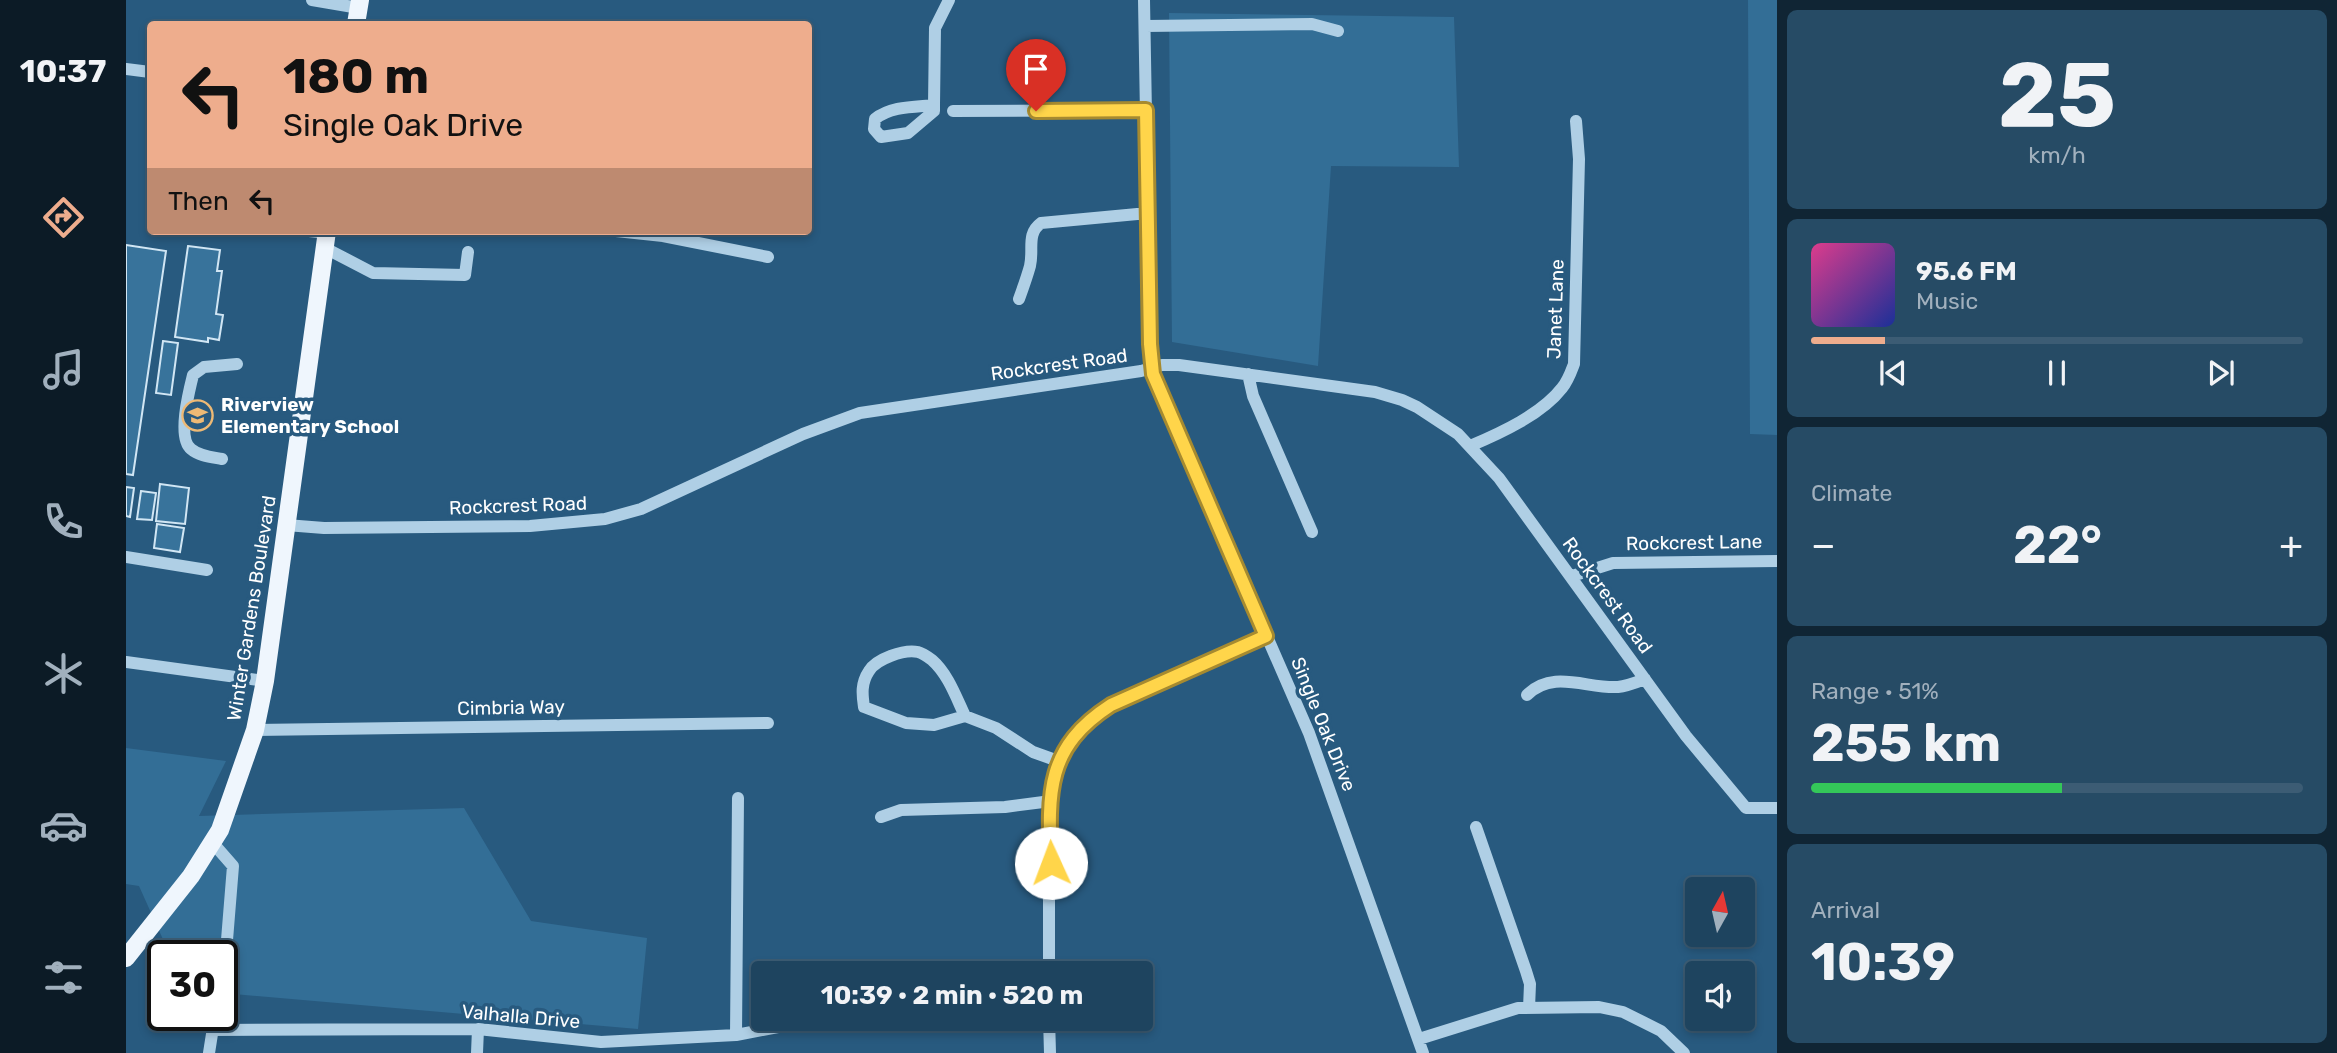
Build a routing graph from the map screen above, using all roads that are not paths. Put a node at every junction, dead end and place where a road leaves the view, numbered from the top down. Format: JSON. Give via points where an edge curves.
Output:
{"nodes":[{"id":1,"x":312,"y":0,"type":"edge"},
{"id":2,"x":949,"y":0,"type":"edge"},
{"id":3,"x":1144,"y":0,"type":"edge"},
{"id":4,"x":358,"y":11,"type":"edge"},
{"id":5,"x":1145,"y":26,"type":"junction"},
{"id":6,"x":1338,"y":32,"type":"dead end"},
{"id":7,"x":126,"y":69,"type":"edge"},
{"id":8,"x":147,"y":72,"type":"edge"},
{"id":9,"x":934,"y":105,"type":"dead end"},
{"id":10,"x":1146,"y":110,"type":"junction"},
{"id":11,"x":953,"y":111,"type":"dead end"},
{"id":12,"x":1576,"y":121,"type":"dead end"},
{"id":13,"x":1148,"y":213,"type":"junction"},
{"id":14,"x":654,"y":235,"type":"edge"},
{"id":15,"x":322,"y":236,"type":"edge"},
{"id":16,"x":468,"y":252,"type":"dead end"},
{"id":17,"x":768,"y":257,"type":"dead end"},
{"id":18,"x":1019,"y":299,"type":"dead end"},
{"id":19,"x":237,"y":364,"type":"dead end"},
{"id":20,"x":1152,"y":368,"type":"junction"},
{"id":21,"x":1248,"y":374,"type":"junction"},
{"id":22,"x":1471,"y":446,"type":"junction"},
{"id":23,"x":222,"y":459,"type":"dead end"},
{"id":24,"x":286,"y":525,"type":"junction"},
{"id":25,"x":1312,"y":531,"type":"dead end"},
{"id":26,"x":126,"y":557,"type":"edge"},
{"id":27,"x":1777,"y":561,"type":"edge"},
{"id":28,"x":207,"y":570,"type":"dead end"},
{"id":29,"x":1572,"y":576,"type":"junction"},
{"id":30,"x":1266,"y":636,"type":"junction"},
{"id":31,"x":126,"y":662,"type":"edge"},
{"id":32,"x":1645,"y":679,"type":"junction"},
{"id":33,"x":265,"y":681,"type":"junction"},
{"id":34,"x":1527,"y":695,"type":"dead end"},
{"id":35,"x":965,"y":716,"type":"junction"},
{"id":36,"x":768,"y":723,"type":"dead end"},
{"id":37,"x":255,"y":730,"type":"junction"},
{"id":38,"x":1058,"y":761,"type":"junction"},
{"id":39,"x":738,"y":797,"type":"dead end"},
{"id":40,"x":1051,"y":801,"type":"junction"},
{"id":41,"x":1777,"y":808,"type":"edge"},
{"id":42,"x":881,"y":817,"type":"dead end"},
{"id":43,"x":1476,"y":827,"type":"dead end"},
{"id":44,"x":212,"y":842,"type":"junction"},
{"id":45,"x":228,"y":940,"type":"edge"},
{"id":46,"x":126,"y":958,"type":"edge"},
{"id":47,"x":1049,"y":961,"type":"edge"},
{"id":48,"x":1529,"y":1008,"type":"junction"},
{"id":49,"x":478,"y":1029,"type":"junction"},
{"id":50,"x":238,"y":1030,"type":"edge"},
{"id":51,"x":212,"y":1031,"type":"edge"},
{"id":52,"x":757,"y":1031,"type":"edge"},
{"id":53,"x":1049,"y":1031,"type":"edge"},
{"id":54,"x":736,"y":1035,"type":"junction"},
{"id":55,"x":1419,"y":1039,"type":"junction"},
{"id":56,"x":601,"y":1042,"type":"junction"},
{"id":57,"x":209,"y":1053,"type":"edge"},
{"id":58,"x":477,"y":1053,"type":"edge"},
{"id":59,"x":609,"y":1053,"type":"edge"},
{"id":60,"x":1050,"y":1053,"type":"edge"},
{"id":61,"x":1423,"y":1053,"type":"edge"},
{"id":62,"x":1684,"y":1053,"type":"edge"}],
"edges":[{"from":1,"to":4,"type":"street"},
{"from":2,"to":9,"type":"street","via":[[935,28]]},
{"from":3,"to":5,"type":"street","name":"Single Oak Drive"},
{"from":5,"to":6,"type":"street","via":[[1312,24]]},
{"from":5,"to":10,"type":"street","name":"Single Oak Drive"},
{"from":7,"to":8,"type":"street"},
{"from":10,"to":11,"type":"street"},
{"from":10,"to":13,"type":"street","name":"Single Oak Drive"},
{"from":12,"to":22,"type":"street","name":"Janet Lane","via":[[1574,364],[1552,399],[1504,432]]},
{"from":13,"to":18,"type":"street","via":[[1041,223],[1031,236],[1031,263]]},
{"from":13,"to":20,"type":"street","name":"Single Oak Drive"},
{"from":14,"to":17,"type":"street"},
{"from":15,"to":16,"type":"street","via":[[373,272],[390,274],[465,275]]},
{"from":15,"to":24,"type":"main road","name":"Winter Gardens Boulevard"},
{"from":19,"to":23,"type":"street","via":[[204,367],[193,374],[190,390],[186,444],[202,455]]},
{"from":20,"to":21,"type":"street","name":"Rockcrest Road","via":[[1171,365]]},
{"from":20,"to":24,"type":"street","name":"Rockcrest Road","via":[[860,413],[803,434],[641,509],[605,519],[530,526]]},
{"from":20,"to":30,"type":"street","name":"Single Oak Drive"},
{"from":21,"to":22,"type":"street","name":"Rockcrest Road","via":[[1402,400]]},
{"from":21,"to":25,"type":"street","via":[[1252,396]]},
{"from":22,"to":29,"type":"street","name":"Rockcrest Road"},
{"from":24,"to":33,"type":"main road","name":"Winter Gardens Boulevard"},
{"from":26,"to":28,"type":"street"},
{"from":27,"to":29,"type":"street","name":"Rockcrest Lane","via":[[1613,563]]},
{"from":29,"to":32,"type":"street","name":"Rockcrest Road"},
{"from":30,"to":38,"type":"street","via":[[1111,705],[1080,729]]},
{"from":30,"to":55,"type":"street","name":"Single Oak Drive","via":[[1320,762]]},
{"from":31,"to":33,"type":"street"},
{"from":32,"to":34,"type":"street","via":[[1618,687],[1559,680],[1536,686]]},
{"from":32,"to":41,"type":"street","name":"Rockcrest Road","via":[[1746,808]]},
{"from":33,"to":37,"type":"main road","name":"Winter Gardens Boulevard"},
{"from":35,"to":35,"type":"street","via":[[933,725],[906,723],[864,707],[863,681],[870,667],[919,652],[944,674]]},
{"from":35,"to":38,"type":"street"},
{"from":36,"to":37,"type":"street","name":"Cimbria Way"},
{"from":37,"to":44,"type":"main road","name":"Winter Gardens Boulevard"},
{"from":38,"to":40,"type":"street"},
{"from":39,"to":54,"type":"street"},
{"from":40,"to":42,"type":"street","via":[[901,810]]},
{"from":40,"to":47,"type":"street"},
{"from":43,"to":48,"type":"street","via":[[1530,984]]},
{"from":44,"to":45,"type":"street","via":[[233,866]]},
{"from":44,"to":46,"type":"main road","name":"Winter Gardens Boulevard"},
{"from":48,"to":55,"type":"street"},
{"from":48,"to":62,"type":"street","via":[[1599,1007],[1623,1012],[1661,1031]]},
{"from":49,"to":50,"type":"street","name":"Valhalla Drive"},
{"from":49,"to":56,"type":"street","name":"Valhalla Drive"},
{"from":49,"to":58,"type":"street"},
{"from":51,"to":57,"type":"street"},
{"from":52,"to":54,"type":"street","name":"Valhalla Drive"},
{"from":53,"to":60,"type":"street"},
{"from":54,"to":56,"type":"street","name":"Valhalla Drive"},
{"from":55,"to":61,"type":"street","name":"Single Oak Drive"},
{"from":56,"to":59,"type":"street"}]}
